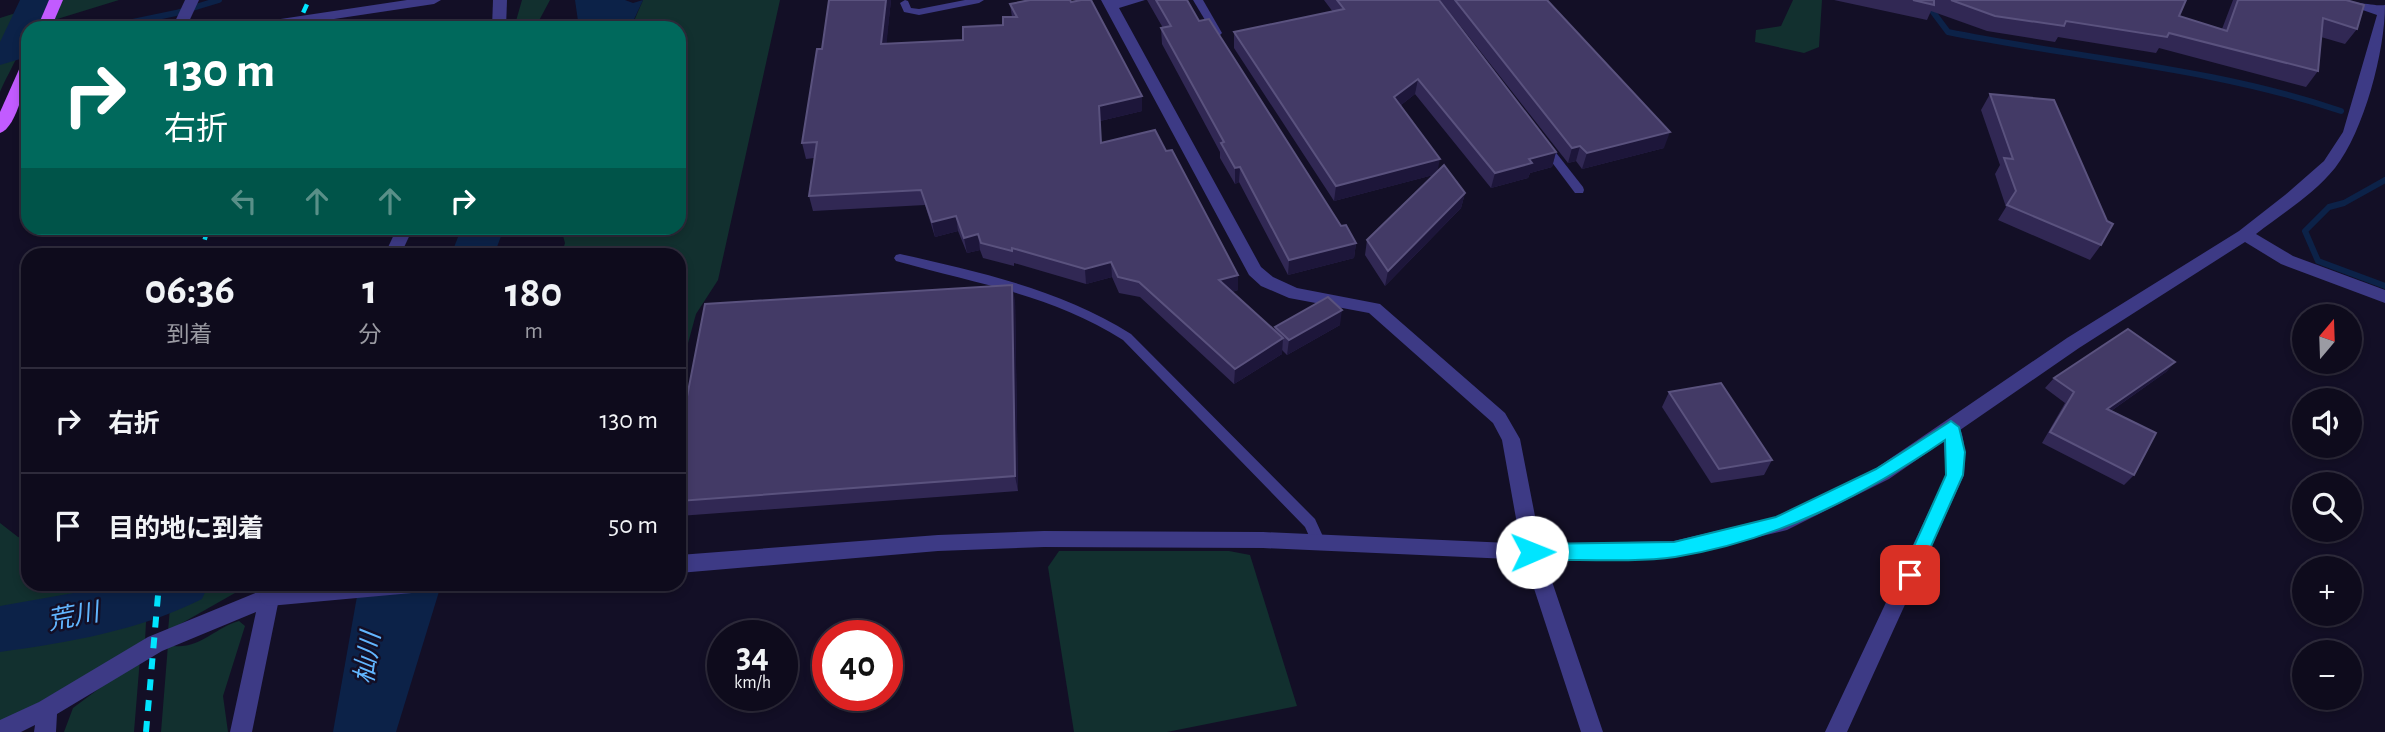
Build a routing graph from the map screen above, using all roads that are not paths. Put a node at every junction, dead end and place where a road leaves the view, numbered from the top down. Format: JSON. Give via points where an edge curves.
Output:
{"nodes":[{"id":1,"x":56,"y":0,"type":"edge"},
{"id":2,"x":192,"y":0,"type":"edge"},
{"id":3,"x":434,"y":0,"type":"edge"},
{"id":4,"x":500,"y":0,"type":"edge"},
{"id":5,"x":979,"y":0,"type":"edge"},
{"id":6,"x":1138,"y":0,"type":"edge"},
{"id":7,"x":1198,"y":0,"type":"edge"},
{"id":8,"x":2341,"y":0,"type":"edge"},
{"id":9,"x":905,"y":3,"type":"dead end"},
{"id":10,"x":1109,"y":3,"type":"edge"},
{"id":11,"x":2385,"y":12,"type":"edge"},
{"id":12,"x":47,"y":21,"type":"edge"},
{"id":13,"x":182,"y":21,"type":"edge"},
{"id":14,"x":294,"y":21,"type":"edge"},
{"id":15,"x":499,"y":21,"type":"edge"},
{"id":16,"x":1224,"y":45,"type":"edge"},
{"id":17,"x":21,"y":81,"type":"edge"},
{"id":18,"x":0,"y":128,"type":"edge"},
{"id":19,"x":1538,"y":137,"type":"edge"},
{"id":20,"x":1579,"y":190,"type":"dead end"},
{"id":21,"x":2245,"y":235,"type":"junction"},
{"id":22,"x":900,"y":258,"type":"dead end"},
{"id":23,"x":2385,"y":297,"type":"edge"},
{"id":24,"x":1951,"y":427,"type":"junction"},
{"id":25,"x":1319,"y":543,"type":"junction"},
{"id":26,"x":1532,"y":552,"type":"junction"},
{"id":27,"x":686,"y":563,"type":"edge"},
{"id":28,"x":271,"y":591,"type":"edge"},
{"id":29,"x":329,"y":591,"type":"edge"},
{"id":30,"x":47,"y":709,"type":"junction"},
{"id":31,"x":0,"y":731,"type":"edge"},
{"id":32,"x":45,"y":732,"type":"edge"},
{"id":33,"x":241,"y":732,"type":"edge"},
{"id":34,"x":1592,"y":732,"type":"edge"},
{"id":35,"x":1836,"y":732,"type":"edge"}],
"edges":[{"from":1,"to":12,"type":"main road"},
{"from":2,"to":13,"type":"street"},
{"from":3,"to":14,"type":"street"},
{"from":4,"to":15,"type":"street"},
{"from":5,"to":9,"type":"lane","via":[[919,12],[907,10]]},
{"from":6,"to":10,"type":"street"},
{"from":7,"to":16,"type":"lane"},
{"from":8,"to":11,"type":"street"},
{"from":10,"to":26,"type":"street","via":[[1264,281],[1291,293],[1374,308],[1499,418],[1511,439]]},
{"from":11,"to":21,"type":"street","via":[[2350,132],[2329,165]]},
{"from":17,"to":18,"type":"main road"},
{"from":19,"to":20,"type":"lane"},
{"from":21,"to":23,"type":"street","via":[[2287,260]]},
{"from":21,"to":24,"type":"street","via":[[2073,343]]},
{"from":22,"to":25,"type":"lane","via":[[1104,320],[1127,337],[1310,523]]},
{"from":24,"to":26,"type":"street","via":[[1882,474],[1780,524],[1674,549]]},
{"from":24,"to":35,"type":"street","via":[[1955,475]]},
{"from":25,"to":26,"type":"street"},
{"from":25,"to":27,"type":"street","via":[[1044,539]]},
{"from":26,"to":34,"type":"street"},
{"from":28,"to":29,"type":"street"},
{"from":28,"to":30,"type":"street","via":[[155,644]]},
{"from":28,"to":33,"type":"street"},
{"from":30,"to":31,"type":"street"},
{"from":30,"to":32,"type":"street"}]}
